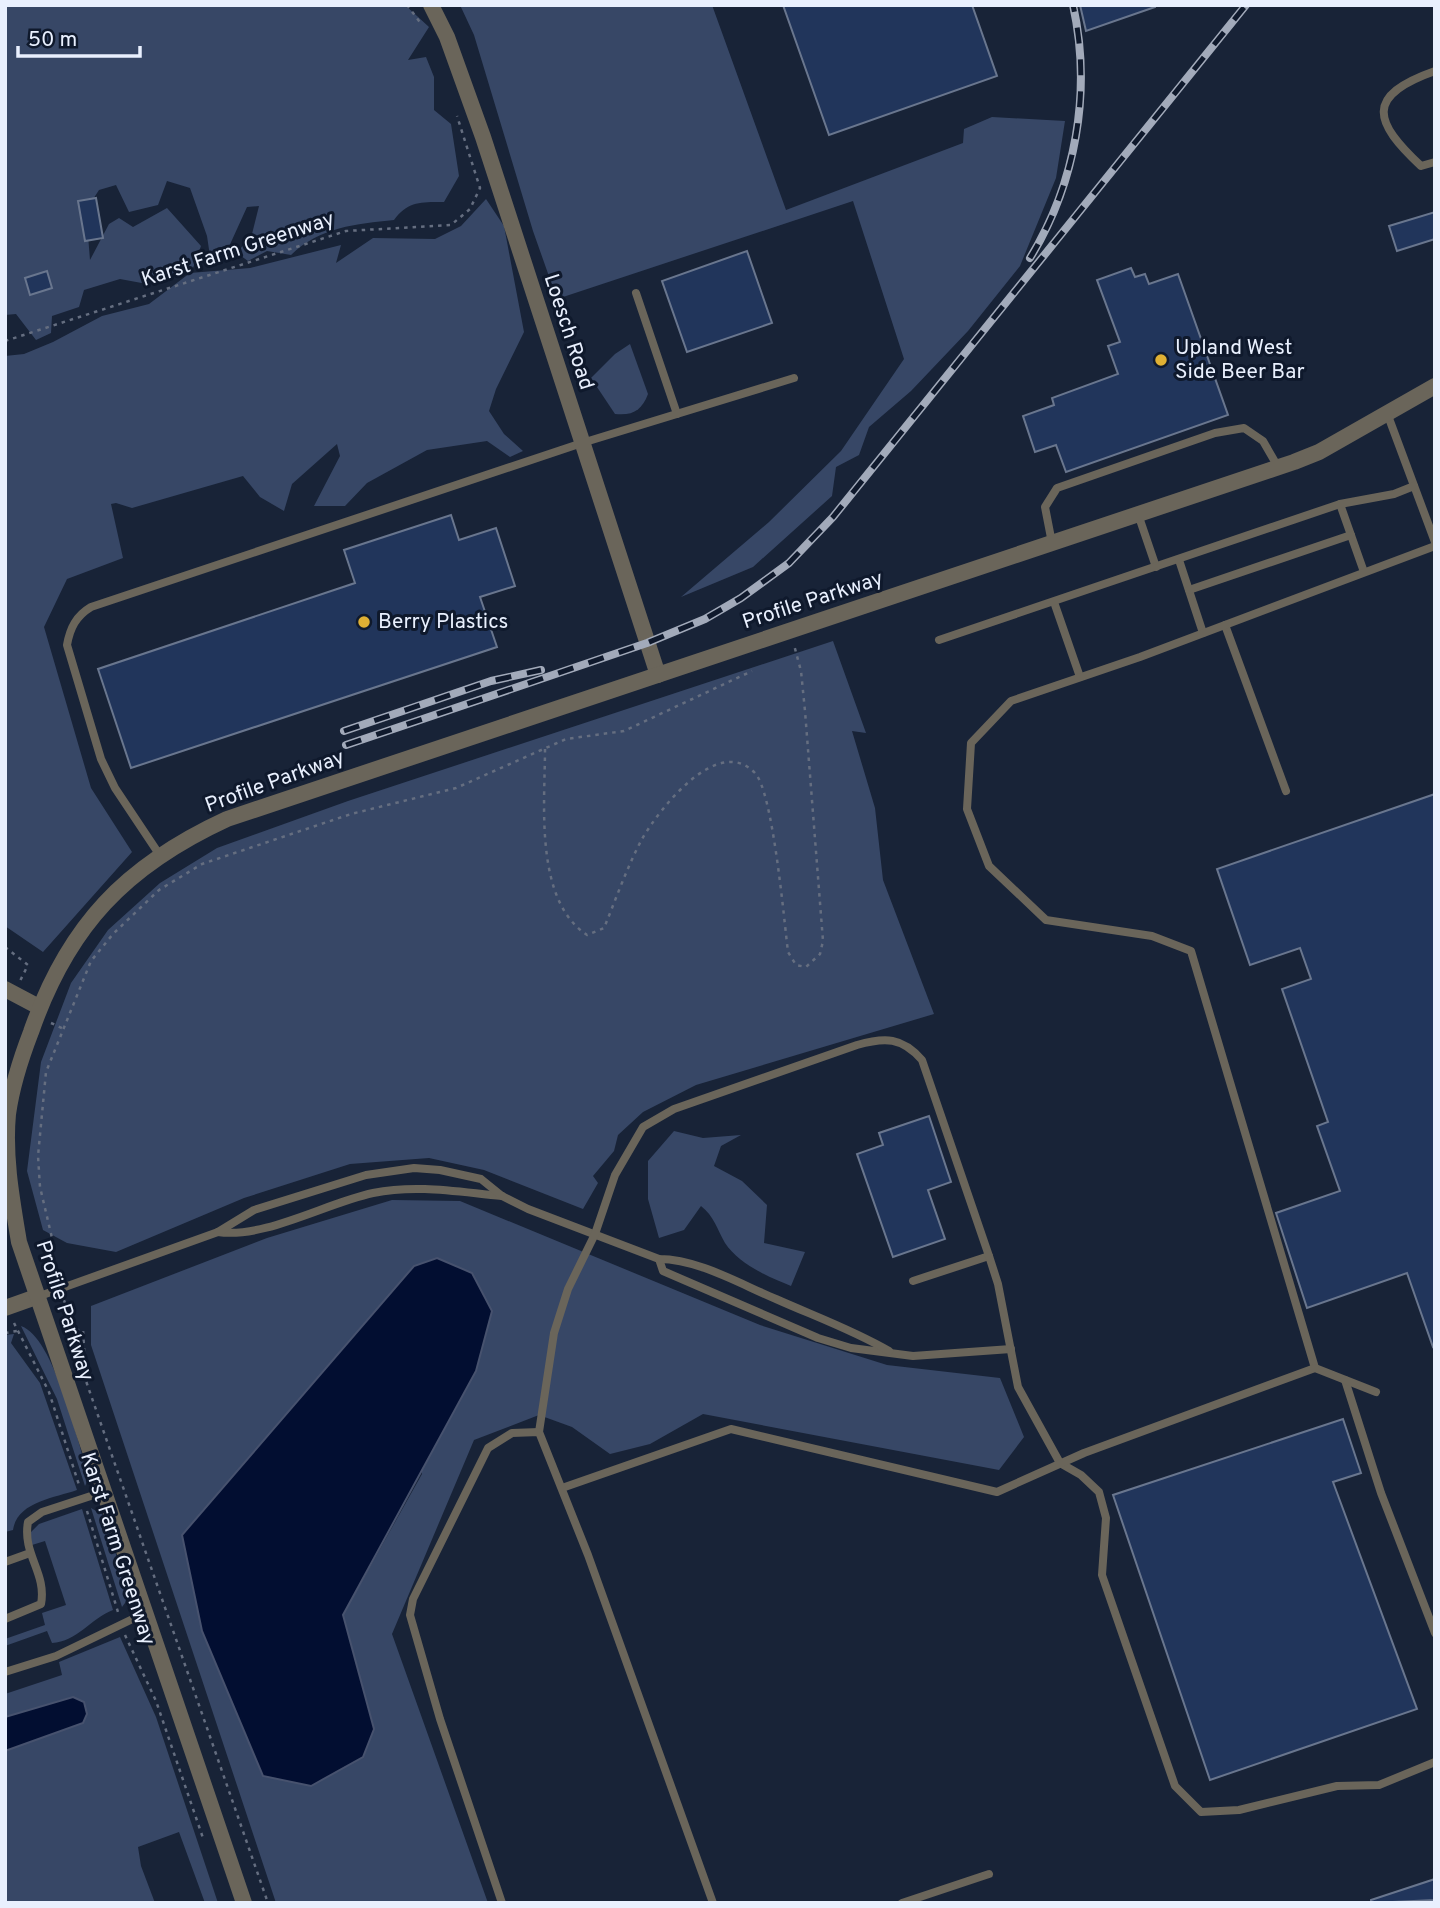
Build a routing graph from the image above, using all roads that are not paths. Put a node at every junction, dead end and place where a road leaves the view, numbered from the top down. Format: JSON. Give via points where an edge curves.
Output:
{"nodes":[{"id":1,"x":431,"y":5,"type":"edge"},
{"id":2,"x":1435,"y":71,"type":"edge"},
{"id":3,"x":1435,"y":162,"type":"edge"},
{"id":4,"x":636,"y":293,"type":"dead end"},
{"id":5,"x":794,"y":378,"type":"dead end"},
{"id":6,"x":1435,"y":386,"type":"edge"},
{"id":7,"x":1387,"y":413,"type":"junction"},
{"id":8,"x":677,"y":414,"type":"junction"},
{"id":9,"x":582,"y":443,"type":"junction"},
{"id":10,"x":1278,"y":467,"type":"junction"},
{"id":11,"x":1414,"y":486,"type":"junction"},
{"id":12,"x":1340,"y":504,"type":"junction"},
{"id":13,"x":1138,"y":514,"type":"junction"},
{"id":14,"x":1351,"y":535,"type":"junction"},
{"id":15,"x":1052,"y":543,"type":"junction"},
{"id":16,"x":1435,"y":544,"type":"edge"},
{"id":17,"x":1179,"y":560,"type":"junction"},
{"id":18,"x":1156,"y":567,"type":"junction"},
{"id":19,"x":1364,"y":572,"type":"junction"},
{"id":20,"x":1189,"y":590,"type":"junction"},
{"id":21,"x":1054,"y":602,"type":"junction"},
{"id":22,"x":1225,"y":625,"type":"junction"},
{"id":23,"x":1203,"y":633,"type":"junction"},
{"id":24,"x":939,"y":640,"type":"dead end"},
{"id":25,"x":658,"y":675,"type":"junction"},
{"id":26,"x":1080,"y":677,"type":"junction"},
{"id":27,"x":1286,"y":791,"type":"dead end"},
{"id":28,"x":161,"y":857,"type":"junction"},
{"id":29,"x":5,"y":989,"type":"edge"},
{"id":30,"x":39,"y":1007,"type":"junction"},
{"id":31,"x":502,"y":1196,"type":"junction"},
{"id":32,"x":218,"y":1232,"type":"junction"},
{"id":33,"x":596,"y":1234,"type":"junction"},
{"id":34,"x":989,"y":1256,"type":"junction"},
{"id":35,"x":659,"y":1259,"type":"junction"},
{"id":36,"x":913,"y":1281,"type":"dead end"},
{"id":37,"x":36,"y":1297,"type":"junction"},
{"id":38,"x":8,"y":1307,"type":"edge"},
{"id":39,"x":1011,"y":1349,"type":"junction"},
{"id":40,"x":889,"y":1352,"type":"junction"},
{"id":41,"x":1315,"y":1368,"type":"junction"},
{"id":42,"x":1345,"y":1380,"type":"junction"},
{"id":43,"x":1376,"y":1392,"type":"dead end"},
{"id":44,"x":539,"y":1432,"type":"junction"},
{"id":45,"x":1060,"y":1463,"type":"junction"},
{"id":46,"x":562,"y":1488,"type":"junction"},
{"id":47,"x":103,"y":1492,"type":"junction"},
{"id":48,"x":30,"y":1553,"type":"junction"},
{"id":49,"x":5,"y":1562,"type":"edge"},
{"id":50,"x":145,"y":1613,"type":"junction"},
{"id":51,"x":5,"y":1619,"type":"edge"},
{"id":52,"x":1435,"y":1633,"type":"edge"},
{"id":53,"x":5,"y":1672,"type":"edge"},
{"id":54,"x":1435,"y":1762,"type":"edge"},
{"id":55,"x":989,"y":1874,"type":"dead end"},
{"id":56,"x":244,"y":1903,"type":"edge"},
{"id":57,"x":502,"y":1903,"type":"edge"},
{"id":58,"x":713,"y":1903,"type":"edge"},
{"id":59,"x":902,"y":1903,"type":"edge"}],
"edges":[{"from":1,"to":9,"type":"street","name":"Loesch Road","via":[[482,137]]},
{"from":2,"to":3,"type":"lane","via":[[1409,80],[1389,96],[1383,116],[1392,138],[1421,166]]},
{"from":4,"to":8,"type":"lane"},
{"from":5,"to":8,"type":"lane"},
{"from":6,"to":7,"type":"street","name":"Profile Parkway"},
{"from":7,"to":10,"type":"street","name":"Profile Parkway","via":[[1319,452]]},
{"from":7,"to":11,"type":"lane"},
{"from":8,"to":9,"type":"lane"},
{"from":9,"to":25,"type":"street","name":"Loesch Road"},
{"from":9,"to":28,"type":"lane","via":[[82,613],[67,645],[101,759]]},
{"from":10,"to":13,"type":"street","name":"Profile Parkway"},
{"from":10,"to":15,"type":"lane","via":[[1263,441],[1244,428],[1215,433],[1057,488],[1045,507]]},
{"from":11,"to":12,"type":"lane"},
{"from":11,"to":16,"type":"lane"},
{"from":12,"to":14,"type":"lane"},
{"from":12,"to":17,"type":"lane"},
{"from":13,"to":15,"type":"street","name":"Profile Parkway"},
{"from":13,"to":18,"type":"lane"},
{"from":14,"to":19,"type":"lane"},
{"from":14,"to":20,"type":"lane"},
{"from":15,"to":25,"type":"street","name":"Profile Parkway"},
{"from":16,"to":19,"type":"lane"},
{"from":17,"to":18,"type":"lane"},
{"from":17,"to":20,"type":"lane"},
{"from":18,"to":21,"type":"lane"},
{"from":19,"to":22,"type":"lane"},
{"from":20,"to":23,"type":"lane"},
{"from":21,"to":24,"type":"lane"},
{"from":21,"to":26,"type":"lane"},
{"from":22,"to":23,"type":"lane"},
{"from":22,"to":27,"type":"lane"},
{"from":23,"to":26,"type":"lane"},
{"from":25,"to":28,"type":"street","name":"Profile Parkway","via":[[258,807],[198,833]]},
{"from":26,"to":41,"type":"lane","via":[[1011,701],[971,744],[967,809],[989,866],[1046,920],[1152,936],[1191,951]]},
{"from":28,"to":30,"type":"street","name":"Profile Parkway","via":[[93,916],[53,974]]},
{"from":29,"to":30,"type":"street"},
{"from":30,"to":37,"type":"street","name":"Profile Parkway","via":[[19,1063],[8,1114],[8,1177],[19,1242]]},
{"from":31,"to":32,"type":"lane","via":[[407,1189],[350,1199],[236,1234]]},
{"from":31,"to":32,"type":"lane","via":[[481,1179],[414,1168],[366,1175],[254,1210]]},
{"from":31,"to":33,"type":"lane"},
{"from":32,"to":37,"type":"lane"},
{"from":33,"to":34,"type":"lane","via":[[615,1175],[643,1127],[674,1109],[881,1038],[899,1040],[922,1060]]},
{"from":33,"to":35,"type":"lane"},
{"from":33,"to":44,"type":"lane","via":[[568,1289],[554,1333]]},
{"from":34,"to":36,"type":"lane"},
{"from":34,"to":39,"type":"lane"},
{"from":35,"to":40,"type":"lane","via":[[676,1259],[722,1276]]},
{"from":35,"to":40,"type":"lane","via":[[663,1271],[818,1338],[871,1353]]},
{"from":37,"to":38,"type":"street"},
{"from":37,"to":47,"type":"street","name":"Profile Parkway"},
{"from":39,"to":40,"type":"lane","via":[[957,1355]]},
{"from":39,"to":45,"type":"lane","via":[[1018,1387]]},
{"from":41,"to":42,"type":"lane"},
{"from":41,"to":45,"type":"lane"},
{"from":42,"to":43,"type":"lane"},
{"from":42,"to":52,"type":"lane","via":[[1381,1493]]},
{"from":44,"to":46,"type":"lane"},
{"from":44,"to":57,"type":"lane","via":[[512,1433],[488,1448],[413,1599],[410,1615]]},
{"from":45,"to":46,"type":"lane","via":[[997,1492],[731,1429]]},
{"from":45,"to":54,"type":"lane","via":[[1099,1492],[1106,1518],[1102,1575],[1174,1786],[1201,1812],[1239,1810],[1337,1786],[1379,1785]]},
{"from":46,"to":58,"type":"lane"},
{"from":47,"to":48,"type":"lane","via":[[42,1512],[28,1522],[25,1539]]},
{"from":47,"to":50,"type":"street","name":"Profile Parkway"},
{"from":48,"to":49,"type":"lane"},
{"from":48,"to":51,"type":"lane","via":[[43,1590],[41,1604]]},
{"from":50,"to":53,"type":"lane","via":[[56,1656]]},
{"from":50,"to":56,"type":"street","name":"Profile Parkway"},
{"from":55,"to":59,"type":"lane"}]}
